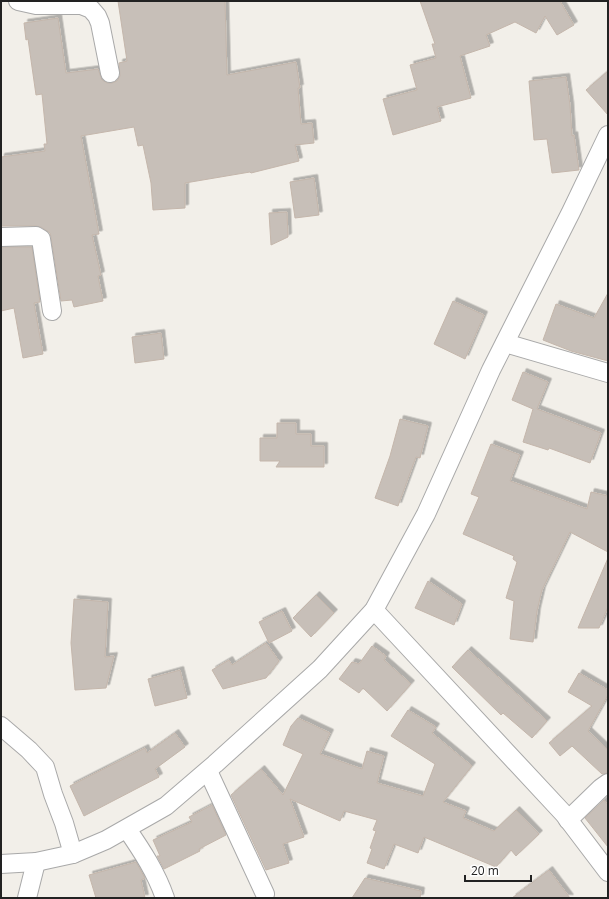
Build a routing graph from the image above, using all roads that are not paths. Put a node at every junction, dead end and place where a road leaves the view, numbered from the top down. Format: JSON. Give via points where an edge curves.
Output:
{"nodes":[{"id":1,"x":18,"y":1,"type":"edge"},
{"id":2,"x":110,"y":73,"type":"dead end"},
{"id":3,"x":608,"y":135,"type":"edge"},
{"id":4,"x":1,"y":236,"type":"edge"},
{"id":5,"x":52,"y":311,"type":"dead end"},
{"id":6,"x":505,"y":343,"type":"junction"},
{"id":7,"x":608,"y":373,"type":"edge"},
{"id":8,"x":374,"y":610,"type":"junction"},
{"id":9,"x":1,"y":726,"type":"edge"},
{"id":10,"x":208,"y":771,"type":"junction"},
{"id":11,"x":608,"y":783,"type":"edge"},
{"id":12,"x":568,"y":820,"type":"junction"},
{"id":13,"x":127,"y":828,"type":"junction"},
{"id":14,"x":73,"y":854,"type":"junction"},
{"id":15,"x":36,"y":862,"type":"junction"},
{"id":16,"x":1,"y":864,"type":"edge"},
{"id":17,"x":608,"y":872,"type":"edge"},
{"id":18,"x":265,"y":894,"type":"dead end"},
{"id":19,"x":26,"y":898,"type":"edge"},
{"id":20,"x":165,"y":898,"type":"edge"}],
"edges":[{"from":1,"to":2,"type":"street","via":[[36,5],[81,5],[91,9],[100,23]]},
{"from":3,"to":6,"type":"street"},
{"from":4,"to":5,"type":"street","via":[[36,236],[41,239]]},
{"from":6,"to":7,"type":"street"},
{"from":6,"to":8,"type":"street","via":[[426,514]]},
{"from":8,"to":10,"type":"street","via":[[320,669]]},
{"from":8,"to":12,"type":"street"},
{"from":9,"to":14,"type":"street","via":[[46,767]]},
{"from":10,"to":13,"type":"street","via":[[166,806]]},
{"from":10,"to":18,"type":"street"},
{"from":11,"to":12,"type":"street"},
{"from":12,"to":17,"type":"street"},
{"from":13,"to":14,"type":"street"},
{"from":13,"to":20,"type":"street","via":[[150,864]]},
{"from":14,"to":15,"type":"street"},
{"from":15,"to":16,"type":"street"},
{"from":15,"to":19,"type":"street"}]}
